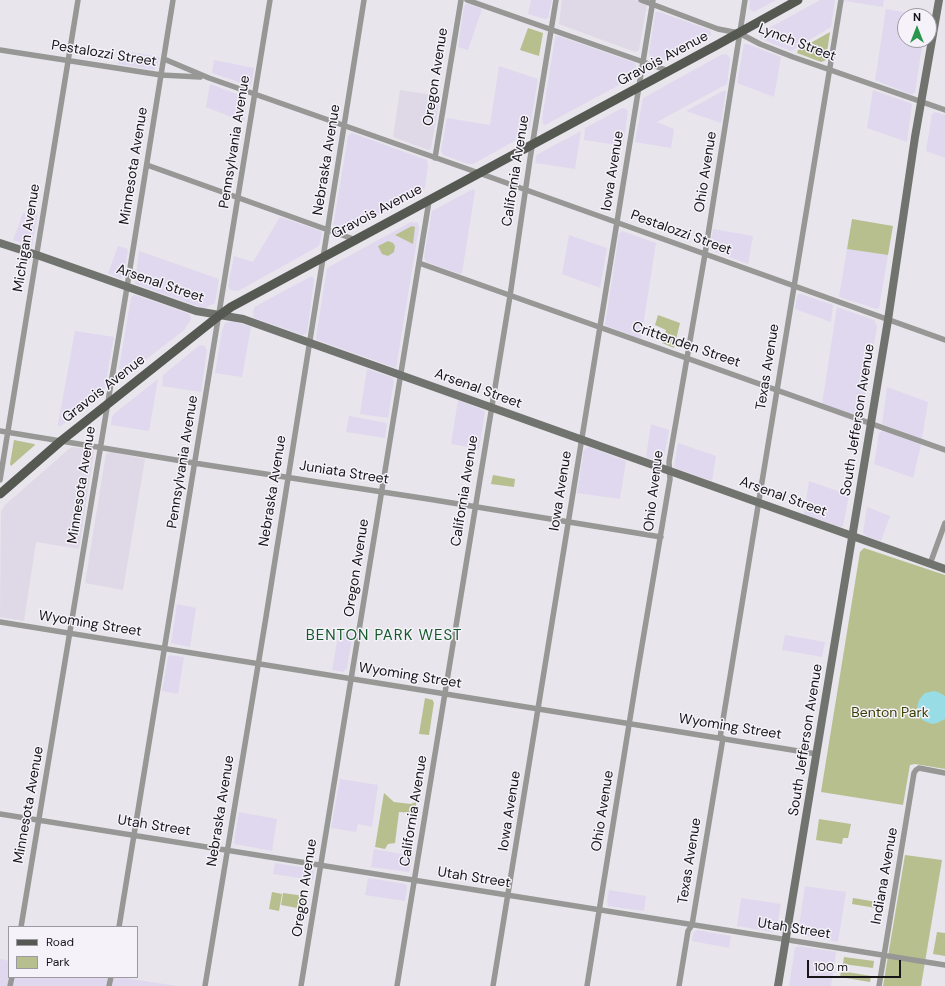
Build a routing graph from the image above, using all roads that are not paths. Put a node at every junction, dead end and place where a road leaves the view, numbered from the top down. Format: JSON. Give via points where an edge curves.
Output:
{"nodes":[{"id":1,"x":78,"y":0,"type":"edge"},
{"id":2,"x":173,"y":0,"type":"edge"},
{"id":3,"x":270,"y":0,"type":"edge"},
{"id":4,"x":364,"y":0,"type":"edge"},
{"id":5,"x":461,"y":0,"type":"edge"},
{"id":6,"x":467,"y":0,"type":"edge"},
{"id":7,"x":556,"y":0,"type":"edge"},
{"id":8,"x":641,"y":0,"type":"edge"},
{"id":9,"x":745,"y":0,"type":"edge"},
{"id":10,"x":798,"y":0,"type":"edge"},
{"id":11,"x":841,"y":0,"type":"edge"},
{"id":12,"x":939,"y":0,"type":"edge"},
{"id":13,"x":652,"y":2,"type":"edge"},
{"id":14,"x":551,"y":29,"type":"junction"},
{"id":15,"x":739,"y":33,"type":"junction"},
{"id":16,"x":0,"y":50,"type":"edge"},
{"id":17,"x":164,"y":59,"type":"junction"},
{"id":18,"x":68,"y":61,"type":"junction"},
{"id":19,"x":643,"y":61,"type":"junction"},
{"id":20,"x":830,"y":69,"type":"junction"},
{"id":21,"x":670,"y":71,"type":"junction"},
{"id":22,"x":161,"y":75,"type":"junction"},
{"id":23,"x":205,"y":77,"type":"junction"},
{"id":24,"x":639,"y":87,"type":"junction"},
{"id":25,"x":254,"y":94,"type":"junction"},
{"id":26,"x":921,"y":101,"type":"junction"},
{"id":27,"x":945,"y":110,"type":"edge"},
{"id":28,"x":344,"y":126,"type":"junction"},
{"id":29,"x":532,"y":145,"type":"junction"},
{"id":30,"x":435,"y":158,"type":"junction"},
{"id":31,"x":146,"y":165,"type":"junction"},
{"id":32,"x":479,"y":173,"type":"junction"},
{"id":33,"x":525,"y":190,"type":"junction"},
{"id":34,"x":238,"y":198,"type":"junction"},
{"id":35,"x":428,"y":201,"type":"junction"},
{"id":36,"x":617,"y":223,"type":"junction"},
{"id":37,"x":328,"y":230,"type":"junction"},
{"id":38,"x":356,"y":240,"type":"junction"},
{"id":39,"x":0,"y":243,"type":"edge"},
{"id":40,"x":37,"y":254,"type":"junction"},
{"id":41,"x":705,"y":254,"type":"junction"},
{"id":42,"x":324,"y":257,"type":"junction"},
{"id":43,"x":419,"y":263,"type":"junction"},
{"id":44,"x":794,"y":286,"type":"junction"},
{"id":45,"x":127,"y":287,"type":"junction"},
{"id":46,"x":510,"y":296,"type":"junction"},
{"id":47,"x":220,"y":314,"type":"junction"},
{"id":48,"x":888,"y":320,"type":"junction"},
{"id":49,"x":600,"y":328,"type":"junction"},
{"id":50,"x":945,"y":340,"type":"edge"},
{"id":51,"x":309,"y":343,"type":"junction"},
{"id":52,"x":687,"y":358,"type":"junction"},
{"id":53,"x":400,"y":375,"type":"junction"},
{"id":54,"x":777,"y":390,"type":"junction"},
{"id":55,"x":108,"y":404,"type":"junction"},
{"id":56,"x":491,"y":407,"type":"junction"},
{"id":57,"x":871,"y":423,"type":"junction"},
{"id":58,"x":0,"y":431,"type":"edge"},
{"id":59,"x":8,"y":432,"type":"junction"},
{"id":60,"x":581,"y":439,"type":"junction"},
{"id":61,"x":61,"y":440,"type":"junction"},
{"id":62,"x":101,"y":447,"type":"junction"},
{"id":63,"x":945,"y":450,"type":"edge"},
{"id":64,"x":194,"y":463,"type":"junction"},
{"id":65,"x":670,"y":471,"type":"junction"},
{"id":66,"x":288,"y":476,"type":"junction"},
{"id":67,"x":0,"y":480,"type":"edge"},
{"id":68,"x":381,"y":492,"type":"junction"},
{"id":69,"x":0,"y":494,"type":"edge"},
{"id":70,"x":758,"y":502,"type":"junction"},
{"id":71,"x":475,"y":506,"type":"junction"},
{"id":72,"x":568,"y":522,"type":"junction"},
{"id":73,"x":945,"y":523,"type":"edge"},
{"id":74,"x":852,"y":536,"type":"junction"},
{"id":75,"x":661,"y":537,"type":"junction"},
{"id":76,"x":930,"y":564,"type":"junction"},
{"id":77,"x":945,"y":569,"type":"edge"},
{"id":78,"x":0,"y":622,"type":"edge"},
{"id":79,"x":70,"y":633,"type":"junction"},
{"id":80,"x":164,"y":648,"type":"junction"},
{"id":81,"x":258,"y":663,"type":"junction"},
{"id":82,"x":351,"y":679,"type":"junction"},
{"id":83,"x":445,"y":694,"type":"junction"},
{"id":84,"x":538,"y":709,"type":"junction"},
{"id":85,"x":629,"y":723,"type":"junction"},
{"id":86,"x":721,"y":738,"type":"junction"},
{"id":87,"x":816,"y":754,"type":"junction"},
{"id":88,"x":945,"y":772,"type":"edge"},
{"id":89,"x":0,"y":814,"type":"edge"},
{"id":90,"x":39,"y":820,"type":"junction"},
{"id":91,"x":134,"y":835,"type":"junction"},
{"id":92,"x":227,"y":850,"type":"junction"},
{"id":93,"x":321,"y":865,"type":"junction"},
{"id":94,"x":415,"y":880,"type":"junction"},
{"id":95,"x":508,"y":895,"type":"junction"},
{"id":96,"x":599,"y":910,"type":"junction"},
{"id":97,"x":692,"y":925,"type":"junction"},
{"id":98,"x":21,"y":926,"type":"edge"},
{"id":99,"x":119,"y":926,"type":"edge"},
{"id":100,"x":786,"y":939,"type":"junction"},
{"id":101,"x":884,"y":955,"type":"junction"},
{"id":102,"x":945,"y":964,"type":"edge"},
{"id":103,"x":205,"y":986,"type":"edge"},
{"id":104,"x":301,"y":986,"type":"edge"},
{"id":105,"x":397,"y":986,"type":"edge"},
{"id":106,"x":493,"y":986,"type":"edge"},
{"id":107,"x":587,"y":986,"type":"edge"},
{"id":108,"x":679,"y":986,"type":"edge"},
{"id":109,"x":778,"y":986,"type":"edge"},
{"id":110,"x":879,"y":986,"type":"edge"}],
"edges":[{"from":1,"to":18,"type":"street","name":"Michigan Avenue"},
{"from":2,"to":17,"type":"street","name":"Minnesota Avenue"},
{"from":3,"to":25,"type":"street","name":"Pennsylvania Avenue"},
{"from":4,"to":28,"type":"street","name":"Nebraska Avenue"},
{"from":5,"to":30,"type":"street","name":"Oregon Avenue"},
{"from":6,"to":14,"type":"street"},
{"from":7,"to":14,"type":"street","name":"California Avenue"},
{"from":8,"to":13,"type":"street","name":"Lynch Street"},
{"from":9,"to":15,"type":"street","name":"Ohio Avenue"},
{"from":10,"to":15,"type":"main road","name":"Gravois Avenue"},
{"from":11,"to":20,"type":"street","name":"Texas Avenue"},
{"from":12,"to":26,"type":"main road","name":"South Jefferson Avenue"},
{"from":13,"to":15,"type":"street","name":"Lynch Street","via":[[718,29]]},
{"from":13,"to":19,"type":"street","name":"Iowa Avenue"},
{"from":14,"to":19,"type":"street"},
{"from":14,"to":29,"type":"street","name":"California Avenue"},
{"from":15,"to":20,"type":"street","name":"Lynch Street","via":[[760,44]]},
{"from":15,"to":21,"type":"main road","name":"Gravois Avenue"},
{"from":15,"to":41,"type":"street","name":"Ohio Avenue"},
{"from":16,"to":18,"type":"street","name":"Pestalozzi Street"},
{"from":17,"to":22,"type":"street","name":"Minnesota Avenue"},
{"from":17,"to":23,"type":"street","name":"Pestalozzi Street"},
{"from":18,"to":22,"type":"street","name":"Pestalozzi Street"},
{"from":18,"to":40,"type":"street","name":"Michigan Avenue"},
{"from":19,"to":21,"type":"street"},
{"from":19,"to":24,"type":"street","name":"Iowa Avenue"},
{"from":20,"to":26,"type":"street","name":"Lynch Street"},
{"from":20,"to":44,"type":"street","name":"Texas Avenue"},
{"from":21,"to":24,"type":"main road","name":"Gravois Avenue"},
{"from":22,"to":23,"type":"street","name":"Pestalozzi Street"},
{"from":22,"to":31,"type":"street","name":"Minnesota Avenue"},
{"from":23,"to":25,"type":"street","name":"Pestalozzi Street"},
{"from":24,"to":29,"type":"main road","name":"Gravois Avenue"},
{"from":24,"to":36,"type":"street","name":"Iowa Avenue"},
{"from":25,"to":28,"type":"street","name":"Pestalozzi Street"},
{"from":25,"to":34,"type":"street","name":"Pennsylvania Avenue"},
{"from":26,"to":27,"type":"street","name":"Lynch Street"},
{"from":26,"to":48,"type":"main road","name":"South Jefferson Avenue"},
{"from":28,"to":30,"type":"street","name":"Pestalozzi Street"},
{"from":28,"to":37,"type":"street","name":"Nebraska Avenue"},
{"from":29,"to":32,"type":"main road","name":"Gravois Avenue"},
{"from":29,"to":33,"type":"street","name":"California Avenue"},
{"from":30,"to":32,"type":"street","name":"Pestalozzi Street"},
{"from":31,"to":34,"type":"street"},
{"from":31,"to":45,"type":"street","name":"Minnesota Avenue"},
{"from":32,"to":33,"type":"street","name":"Pestalozzi Street"},
{"from":32,"to":35,"type":"main road","name":"Gravois Avenue"},
{"from":33,"to":36,"type":"street","name":"Pestalozzi Street"},
{"from":33,"to":46,"type":"street","name":"California Avenue"},
{"from":34,"to":37,"type":"street"},
{"from":34,"to":47,"type":"street","name":"Pennsylvania Avenue"},
{"from":35,"to":38,"type":"main road","name":"Gravois Avenue"},
{"from":35,"to":43,"type":"street","name":"Oregon Avenue"},
{"from":36,"to":41,"type":"street","name":"Pestalozzi Street"},
{"from":36,"to":49,"type":"street","name":"Iowa Avenue"},
{"from":37,"to":38,"type":"street"},
{"from":37,"to":42,"type":"street","name":"Nebraska Avenue"},
{"from":38,"to":42,"type":"main road","name":"Gravois Avenue"},
{"from":39,"to":40,"type":"main road","name":"Arsenal Street"},
{"from":40,"to":45,"type":"main road","name":"Arsenal Street"},
{"from":40,"to":59,"type":"street","name":"Michigan Avenue"},
{"from":41,"to":44,"type":"street","name":"Pestalozzi Street"},
{"from":41,"to":52,"type":"street","name":"Ohio Avenue"},
{"from":42,"to":47,"type":"main road","name":"Gravois Avenue"},
{"from":42,"to":51,"type":"street","name":"Nebraska Avenue"},
{"from":43,"to":46,"type":"street","name":"Crittenden Street"},
{"from":43,"to":53,"type":"street","name":"Oregon Avenue"},
{"from":44,"to":48,"type":"street","name":"Pestalozzi Street"},
{"from":44,"to":54,"type":"street","name":"Texas Avenue"},
{"from":45,"to":47,"type":"main road","name":"Arsenal Street","via":[[196,311]]},
{"from":45,"to":55,"type":"street","name":"Minnesota Avenue"},
{"from":46,"to":49,"type":"street","name":"Crittenden Street"},
{"from":46,"to":56,"type":"street","name":"California Avenue"},
{"from":47,"to":51,"type":"main road","name":"Arsenal Street","via":[[243,319]]},
{"from":47,"to":55,"type":"main road","name":"Gravois Avenue"},
{"from":47,"to":64,"type":"street","name":"Pennsylvania Avenue"},
{"from":48,"to":50,"type":"street","name":"Pestalozzi Street"},
{"from":48,"to":57,"type":"main road","name":"South Jefferson Avenue"},
{"from":49,"to":52,"type":"street","name":"Crittenden Street"},
{"from":49,"to":60,"type":"street","name":"Iowa Avenue"},
{"from":51,"to":53,"type":"main road","name":"Arsenal Street"},
{"from":51,"to":66,"type":"street","name":"Nebraska Avenue"},
{"from":52,"to":54,"type":"street","name":"Crittenden Street"},
{"from":52,"to":65,"type":"street","name":"Ohio Avenue","via":[[669,462]]},
{"from":53,"to":56,"type":"main road","name":"Arsenal Street"},
{"from":53,"to":68,"type":"street","name":"Oregon Avenue"},
{"from":54,"to":57,"type":"street","name":"Crittenden Street"},
{"from":54,"to":70,"type":"street","name":"Texas Avenue"},
{"from":55,"to":61,"type":"main road","name":"Gravois Avenue"},
{"from":55,"to":62,"type":"street","name":"Minnesota Avenue"},
{"from":56,"to":60,"type":"main road","name":"Arsenal Street"},
{"from":56,"to":71,"type":"street","name":"California Avenue"},
{"from":57,"to":63,"type":"street","name":"Crittenden Street"},
{"from":57,"to":74,"type":"main road","name":"South Jefferson Avenue"},
{"from":58,"to":59,"type":"street","name":"Juniata Street"},
{"from":59,"to":61,"type":"street","name":"Juniata Street"},
{"from":59,"to":67,"type":"street","name":"Michigan Avenue"},
{"from":60,"to":65,"type":"main road","name":"Arsenal Street"},
{"from":60,"to":72,"type":"street","name":"Iowa Avenue"},
{"from":61,"to":62,"type":"street","name":"Juniata Street"},
{"from":61,"to":69,"type":"main road","name":"Gravois Avenue"},
{"from":62,"to":64,"type":"street","name":"Juniata Street"},
{"from":62,"to":79,"type":"street","name":"Minnesota Avenue"},
{"from":64,"to":66,"type":"street","name":"Juniata Street"},
{"from":64,"to":80,"type":"street","name":"Pennsylvania Avenue"},
{"from":65,"to":70,"type":"main road","name":"Arsenal Street"},
{"from":65,"to":75,"type":"street","name":"Ohio Avenue"},
{"from":66,"to":68,"type":"street","name":"Juniata Street"},
{"from":66,"to":81,"type":"street","name":"Nebraska Avenue"},
{"from":68,"to":71,"type":"street","name":"Juniata Street"},
{"from":68,"to":82,"type":"street","name":"Oregon Avenue"},
{"from":70,"to":74,"type":"main road","name":"Arsenal Street"},
{"from":70,"to":86,"type":"street","name":"Texas Avenue"},
{"from":71,"to":72,"type":"street","name":"Juniata Street"},
{"from":71,"to":83,"type":"street","name":"California Avenue"},
{"from":72,"to":75,"type":"street","name":"Juniata Street"},
{"from":72,"to":84,"type":"street","name":"Iowa Avenue"},
{"from":73,"to":76,"type":"street"},
{"from":74,"to":76,"type":"main road","name":"Arsenal Street"},
{"from":74,"to":87,"type":"main road","name":"South Jefferson Avenue"},
{"from":75,"to":85,"type":"street","name":"Ohio Avenue"},
{"from":76,"to":77,"type":"main road","name":"Arsenal Street"},
{"from":78,"to":79,"type":"street","name":"Wyoming Street"},
{"from":79,"to":80,"type":"street","name":"Wyoming Street"},
{"from":79,"to":90,"type":"street","name":"Minnesota Avenue"},
{"from":80,"to":81,"type":"street","name":"Wyoming Street"},
{"from":80,"to":91,"type":"street","name":"Pennsylvania Avenue"},
{"from":81,"to":82,"type":"street","name":"Wyoming Street"},
{"from":81,"to":92,"type":"street","name":"Nebraska Avenue"},
{"from":82,"to":83,"type":"street","name":"Wyoming Street"},
{"from":82,"to":93,"type":"street","name":"Oregon Avenue"},
{"from":83,"to":84,"type":"street","name":"Wyoming Street"},
{"from":83,"to":94,"type":"street","name":"California Avenue"},
{"from":84,"to":85,"type":"street","name":"Wyoming Street"},
{"from":84,"to":95,"type":"street","name":"Iowa Avenue"},
{"from":85,"to":86,"type":"street","name":"Wyoming Street"},
{"from":85,"to":96,"type":"street","name":"Ohio Avenue"},
{"from":86,"to":87,"type":"street","name":"Wyoming Street"},
{"from":86,"to":97,"type":"street","name":"Texas Avenue"},
{"from":87,"to":100,"type":"main road","name":"South Jefferson Avenue"},
{"from":88,"to":101,"type":"street","name":"Indiana Avenue","via":[[920,769],[916,770],[914,775]]},
{"from":89,"to":90,"type":"street","name":"Utah Street"},
{"from":90,"to":91,"type":"street","name":"Utah Street"},
{"from":90,"to":98,"type":"street","name":"Minnesota Avenue"},
{"from":91,"to":92,"type":"street","name":"Utah Street"},
{"from":91,"to":99,"type":"street","name":"Pennsylvania Avenue"},
{"from":92,"to":93,"type":"street","name":"Utah Street"},
{"from":92,"to":103,"type":"street","name":"Nebraska Avenue"},
{"from":93,"to":94,"type":"street","name":"Utah Street"},
{"from":93,"to":104,"type":"street","name":"Oregon Avenue"},
{"from":94,"to":95,"type":"street","name":"Utah Street"},
{"from":94,"to":105,"type":"street","name":"California Avenue"},
{"from":95,"to":96,"type":"street","name":"Utah Street"},
{"from":95,"to":106,"type":"street","name":"Iowa Avenue"},
{"from":96,"to":97,"type":"street","name":"Utah Street"},
{"from":96,"to":107,"type":"street","name":"Ohio Avenue"},
{"from":97,"to":100,"type":"street","name":"Utah Street"},
{"from":97,"to":108,"type":"street","name":"Texas Avenue","via":[[688,931]]},
{"from":100,"to":101,"type":"street","name":"Utah Street"},
{"from":100,"to":109,"type":"main road","name":"South Jefferson Avenue"},
{"from":101,"to":102,"type":"street","name":"Utah Street"},
{"from":101,"to":110,"type":"street","name":"Indiana Avenue"}]}
